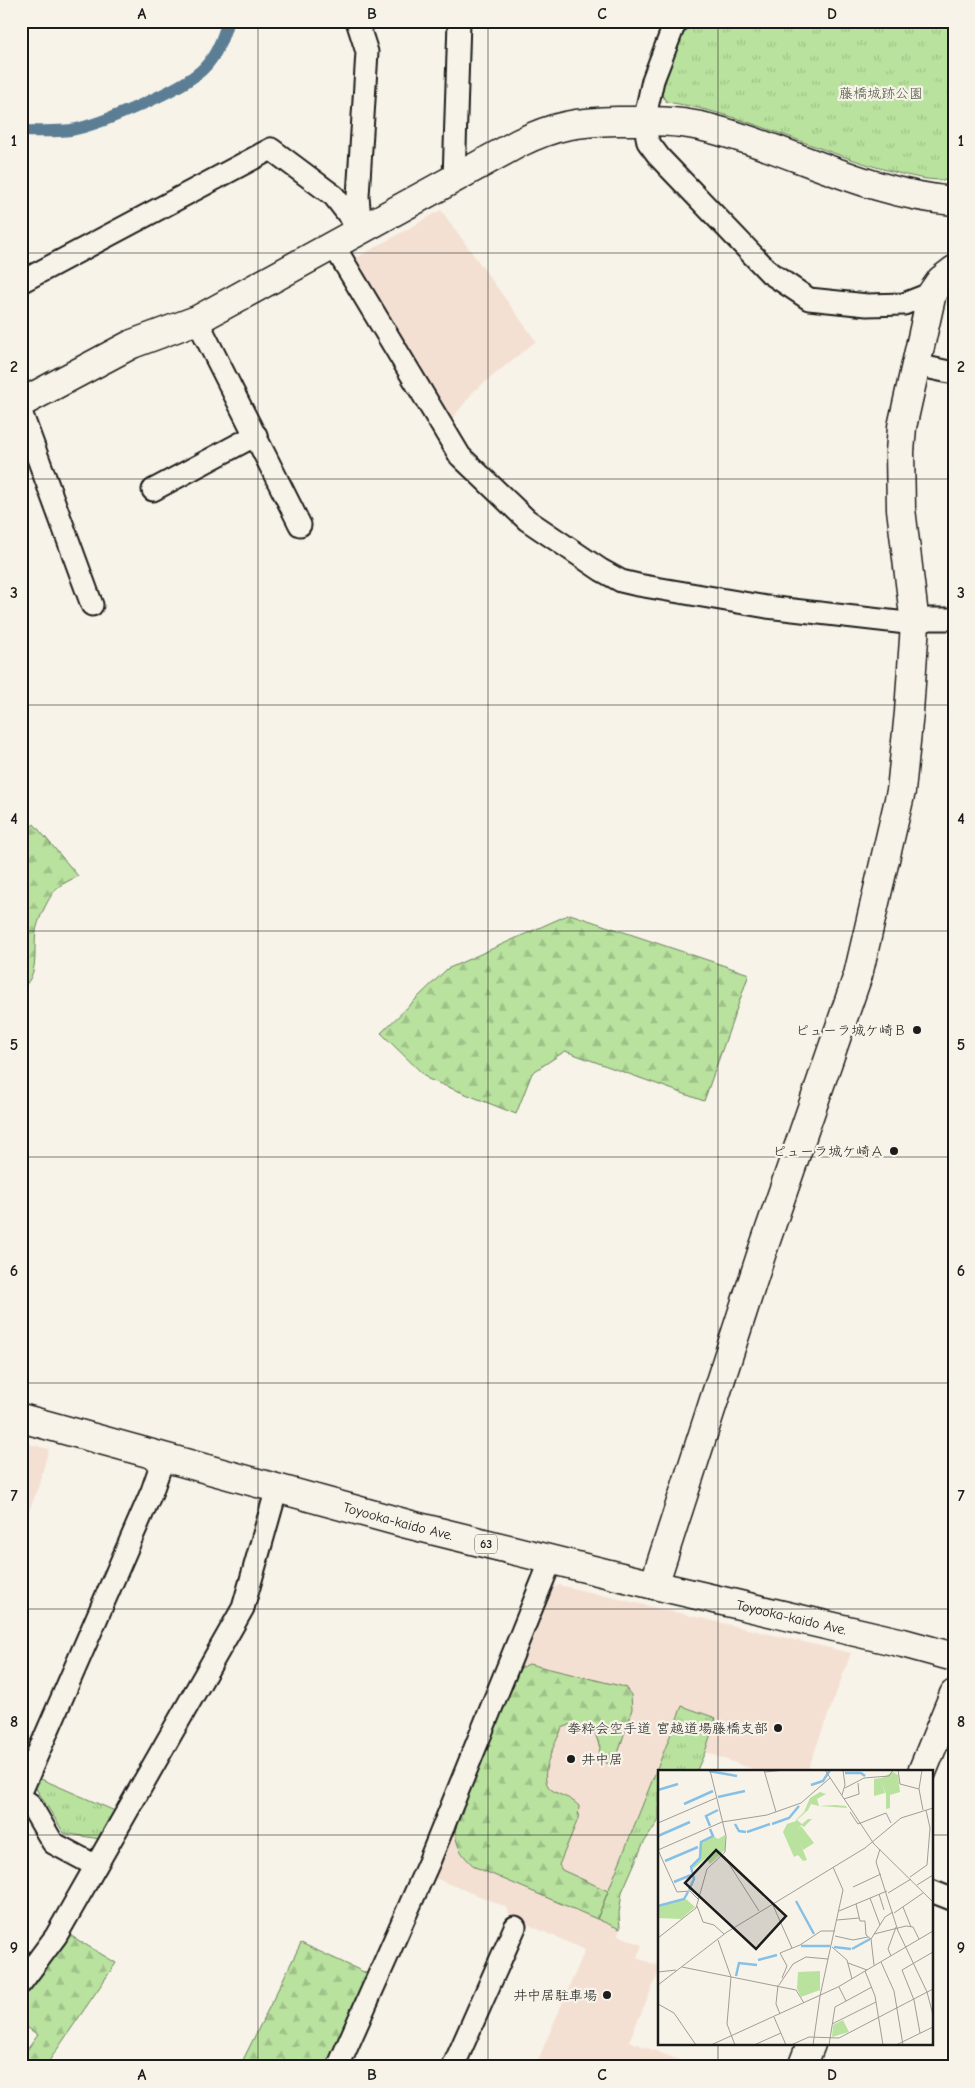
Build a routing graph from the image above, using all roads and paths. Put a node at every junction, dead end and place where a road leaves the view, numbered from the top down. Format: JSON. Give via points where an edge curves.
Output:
{"nodes":[{"id":1,"x":357,"y":21,"type":"edge"},
{"id":2,"x":459,"y":21,"type":"edge"},
{"id":3,"x":678,"y":21,"type":"edge"},
{"id":4,"x":644,"y":121,"type":"junction"},
{"id":5,"x":454,"y":179,"type":"junction"},
{"id":6,"x":954,"y":201,"type":"edge"},
{"id":7,"x":361,"y":231,"type":"junction"},
{"id":8,"x":334,"y":246,"type":"junction"},
{"id":9,"x":954,"y":270,"type":"edge"},
{"id":10,"x":21,"y":282,"type":"edge"},
{"id":11,"x":932,"y":293,"type":"junction"},
{"id":12,"x":197,"y":320,"type":"junction"},
{"id":13,"x":916,"y":365,"type":"junction"},
{"id":14,"x":954,"y":373,"type":"edge"},
{"id":15,"x":21,"y":404,"type":"edge"},
{"id":16,"x":21,"y":412,"type":"edge"},
{"id":17,"x":256,"y":436,"type":"junction"},
{"id":18,"x":154,"y":490,"type":"dead end"},
{"id":19,"x":300,"y":525,"type":"dead end"},
{"id":20,"x":92,"y":605,"type":"dead end"},
{"id":21,"x":954,"y":619,"type":"edge"},
{"id":22,"x":915,"y":624,"type":"junction"},
{"id":23,"x":21,"y":1418,"type":"edge"},
{"id":24,"x":164,"y":1456,"type":"junction"},
{"id":25,"x":277,"y":1488,"type":"junction"},
{"id":26,"x":551,"y":1560,"type":"junction"},
{"id":27,"x":654,"y":1585,"type":"junction"},
{"id":28,"x":954,"y":1657,"type":"edge"},
{"id":29,"x":954,"y":1694,"type":"edge"},
{"id":30,"x":923,"y":1770,"type":"edge"},
{"id":31,"x":21,"y":1792,"type":"edge"},
{"id":32,"x":21,"y":1798,"type":"edge"},
{"id":33,"x":96,"y":1866,"type":"junction"},
{"id":34,"x":932,"y":1891,"type":"edge"},
{"id":35,"x":954,"y":1900,"type":"edge"},
{"id":36,"x":515,"y":1927,"type":"dead end"},
{"id":37,"x":21,"y":1983,"type":"edge"},
{"id":38,"x":338,"y":2067,"type":"edge"},
{"id":39,"x":453,"y":2067,"type":"edge"}],
"edges":[{"from":1,"to":7,"type":"lane","via":[[367,52],[358,196]]},
{"from":2,"to":5,"type":"lane"},
{"from":3,"to":4,"type":"lane","via":[[653,80]]},
{"from":4,"to":5,"type":"street","via":[[598,122],[544,131]]},
{"from":4,"to":6,"type":"street","via":[[700,126],[848,178]]},
{"from":4,"to":11,"type":"lane","via":[[648,142],[660,158],[770,274],[809,299],[867,305],[904,304]]},
{"from":5,"to":7,"type":"street"},
{"from":7,"to":8,"type":"street"},
{"from":7,"to":10,"type":"lane","via":[[334,196],[271,149]]},
{"from":8,"to":12,"type":"street"},
{"from":8,"to":22,"type":"lane","via":[[460,456],[527,520],[601,570],[621,581],[638,585],[767,607]]},
{"from":9,"to":11,"type":"street"},
{"from":11,"to":13,"type":"street"},
{"from":12,"to":15,"type":"street","via":[[132,344]]},
{"from":12,"to":17,"type":"lane"},
{"from":13,"to":14,"type":"lane"},
{"from":13,"to":22,"type":"street","via":[[902,427],[900,493]]},
{"from":16,"to":20,"type":"lane"},
{"from":17,"to":18,"type":"lane"},
{"from":17,"to":19,"type":"lane"},
{"from":21,"to":22,"type":"lane","via":[[929,619]]},
{"from":22,"to":27,"type":"street","via":[[901,791],[858,975],[763,1249]]},
{"from":23,"to":24,"type":"street","name":"Toyooka-kaido Ave.","number":"63"},
{"from":24,"to":25,"type":"street","name":"Toyooka-kaido Ave.","number":"63"},
{"from":24,"to":31,"type":"lane","via":[[152,1491]]},
{"from":25,"to":26,"type":"street","name":"Toyooka-kaido Ave.","number":"63"},
{"from":25,"to":33,"type":"lane","via":[[243,1608]]},
{"from":26,"to":27,"type":"street","name":"Toyooka-kaido Ave.","number":"63"},
{"from":26,"to":38,"type":"lane","via":[[429,1862]]},
{"from":27,"to":28,"type":"street","name":"Toyooka-kaido Ave.","number":"63","via":[[894,1640]]},
{"from":29,"to":30,"type":"street"},
{"from":32,"to":33,"type":"lane","via":[[30,1804],[53,1843]]},
{"from":33,"to":37,"type":"lane","via":[[56,1936]]},
{"from":34,"to":35,"type":"lane"},
{"from":36,"to":39,"type":"lane"}]}
